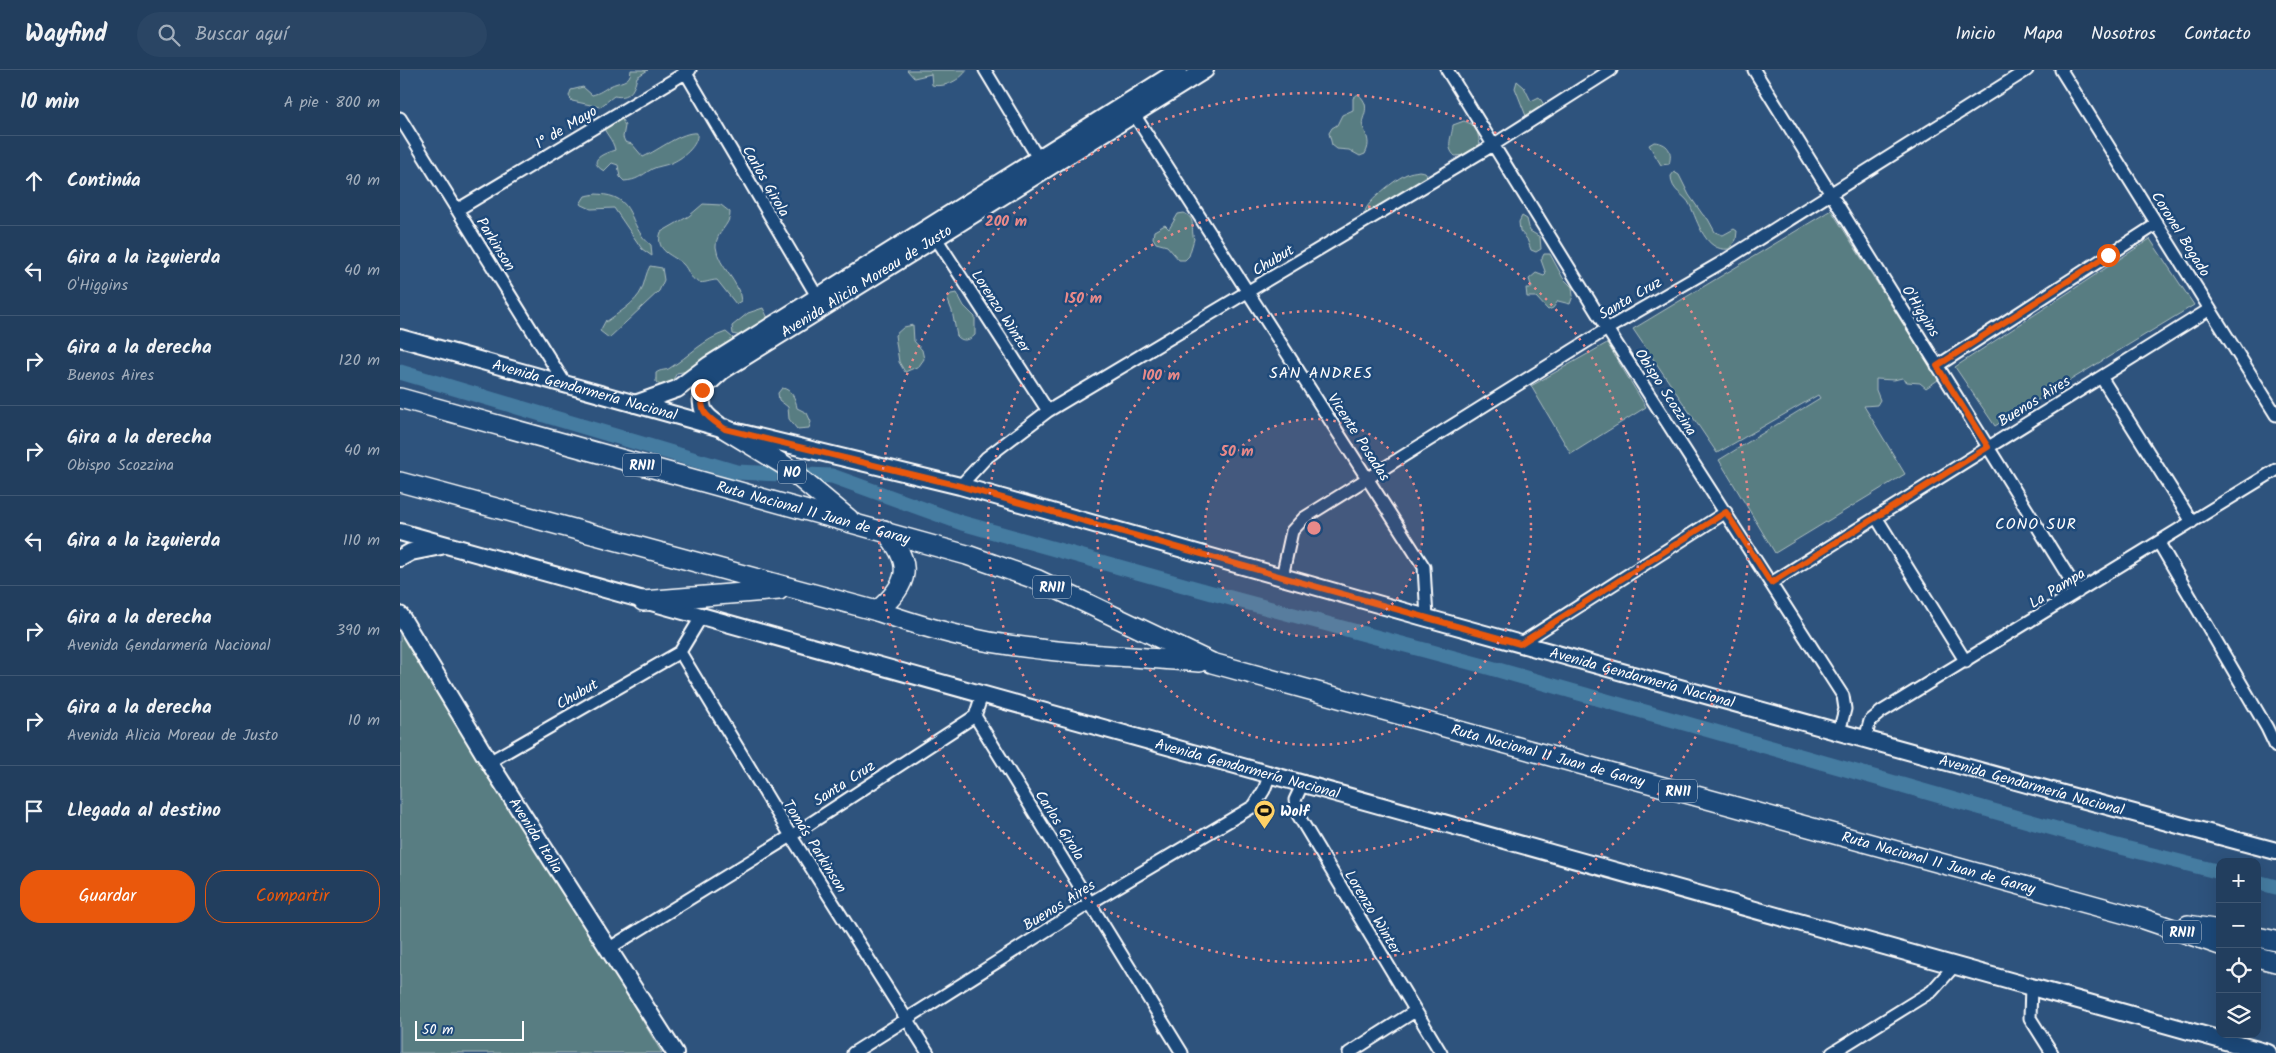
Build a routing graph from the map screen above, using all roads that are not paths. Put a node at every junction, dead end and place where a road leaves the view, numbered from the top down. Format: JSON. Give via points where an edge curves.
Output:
{"nodes":[{"id":1,"x":985,"y":70,"type":"edge"},
{"id":2,"x":1179,"y":70,"type":"edge"},
{"id":3,"x":1205,"y":70,"type":"edge"},
{"id":4,"x":1447,"y":70,"type":"edge"},
{"id":5,"x":1611,"y":70,"type":"edge"},
{"id":6,"x":1754,"y":70,"type":"edge"},
{"id":7,"x":2028,"y":70,"type":"edge"},
{"id":8,"x":2061,"y":70,"type":"edge"},
{"id":9,"x":687,"y":71,"type":"edge"},
{"id":10,"x":1130,"y":108,"type":"junction"},
{"id":11,"x":400,"y":118,"type":"edge"},
{"id":12,"x":1494,"y":146,"type":"junction"},
{"id":13,"x":1042,"y":164,"type":"junction"},
{"id":14,"x":1831,"y":194,"type":"junction"},
{"id":15,"x":457,"y":210,"type":"junction"},
{"id":16,"x":2157,"y":224,"type":"junction"},
{"id":17,"x":932,"y":232,"type":"junction"},
{"id":18,"x":1249,"y":292,"type":"junction"},
{"id":19,"x":820,"y":302,"type":"junction"},
{"id":20,"x":2210,"y":309,"type":"junction"},
{"id":21,"x":1607,"y":329,"type":"junction"},
{"id":22,"x":400,"y":338,"type":"edge"},
{"id":23,"x":1937,"y":366,"type":"junction"},
{"id":24,"x":2101,"y":377,"type":"junction"},
{"id":25,"x":566,"y":385,"type":"junction"},
{"id":26,"x":400,"y":398,"type":"edge"},
{"id":27,"x":635,"y":404,"type":"junction"},
{"id":28,"x":1048,"y":412,"type":"junction"},
{"id":29,"x":2276,"y":415,"type":"edge"},
{"id":30,"x":725,"y":429,"type":"junction"},
{"id":31,"x":1988,"y":447,"type":"junction"},
{"id":32,"x":2276,"y":470,"type":"edge"},
{"id":33,"x":1367,"y":477,"type":"junction"},
{"id":34,"x":400,"y":482,"type":"edge"},
{"id":35,"x":960,"y":486,"type":"junction"},
{"id":36,"x":1726,"y":512,"type":"junction"},
{"id":37,"x":1876,"y":517,"type":"junction"},
{"id":38,"x":2192,"y":522,"type":"junction"},
{"id":39,"x":853,"y":523,"type":"junction"},
{"id":40,"x":884,"y":530,"type":"junction"},
{"id":41,"x":400,"y":532,"type":"edge"},
{"id":42,"x":2159,"y":543,"type":"junction"},
{"id":43,"x":444,"y":545,"type":"junction"},
{"id":44,"x":400,"y":558,"type":"edge"},
{"id":45,"x":1282,"y":578,"type":"junction"},
{"id":46,"x":1771,"y":583,"type":"junction"},
{"id":47,"x":791,"y":589,"type":"junction"},
{"id":48,"x":2078,"y":592,"type":"junction"},
{"id":49,"x":643,"y":601,"type":"junction"},
{"id":50,"x":877,"y":611,"type":"junction"},
{"id":51,"x":400,"y":616,"type":"edge"},
{"id":52,"x":700,"y":618,"type":"junction"},
{"id":53,"x":1427,"y":618,"type":"junction"},
{"id":54,"x":1520,"y":644,"type":"junction"},
{"id":55,"x":680,"y":652,"type":"junction"},
{"id":56,"x":1212,"y":662,"type":"junction"},
{"id":57,"x":1966,"y":662,"type":"junction"},
{"id":58,"x":982,"y":695,"type":"junction"},
{"id":59,"x":974,"y":716,"type":"junction"},
{"id":60,"x":1840,"y":732,"type":"junction"},
{"id":61,"x":1865,"y":739,"type":"junction"},
{"id":62,"x":2276,"y":747,"type":"edge"},
{"id":63,"x":489,"y":762,"type":"junction"},
{"id":64,"x":1270,"y":774,"type":"junction"},
{"id":65,"x":1303,"y":783,"type":"junction"},
{"id":66,"x":791,"y":836,"type":"junction"},
{"id":67,"x":2276,"y":851,"type":"edge"},
{"id":68,"x":1090,"y":903,"type":"junction"},
{"id":69,"x":2144,"y":919,"type":"junction"},
{"id":70,"x":2216,"y":929,"type":"edge"},
{"id":71,"x":2261,"y":937,"type":"edge"},
{"id":72,"x":2276,"y":941,"type":"edge"},
{"id":73,"x":2216,"y":944,"type":"edge"},
{"id":74,"x":608,"y":948,"type":"junction"},
{"id":75,"x":2261,"y":958,"type":"edge"},
{"id":76,"x":2276,"y":962,"type":"edge"},
{"id":77,"x":1955,"y":965,"type":"junction"},
{"id":78,"x":2031,"y":985,"type":"junction"},
{"id":79,"x":1414,"y":1011,"type":"junction"},
{"id":80,"x":907,"y":1020,"type":"junction"},
{"id":81,"x":675,"y":1053,"type":"edge"},
{"id":82,"x":853,"y":1053,"type":"edge"},
{"id":83,"x":928,"y":1053,"type":"edge"},
{"id":84,"x":1182,"y":1053,"type":"edge"},
{"id":85,"x":1349,"y":1053,"type":"edge"},
{"id":86,"x":1441,"y":1053,"type":"edge"},
{"id":87,"x":1832,"y":1053,"type":"edge"},
{"id":88,"x":2052,"y":1053,"type":"edge"},
{"id":89,"x":2268,"y":1053,"type":"edge"}],
"edges":[{"from":1,"to":13,"type":"street"},
{"from":2,"to":10,"type":"main road","name":"Avenida Alicia Moreau de Justo"},
{"from":3,"to":10,"type":"main road","name":"Avenida Alicia Moreau de Justo"},
{"from":4,"to":12,"type":"street","name":"Obispo Scozzina"},
{"from":5,"to":12,"type":"street","name":"Chubut"},
{"from":6,"to":14,"type":"street","name":"O'Higgins"},
{"from":7,"to":14,"type":"street","name":"Santa Cruz"},
{"from":8,"to":16,"type":"street","name":"Coronel Bogado"},
{"from":9,"to":15,"type":"street","name":"1° de Mayo"},
{"from":9,"to":19,"type":"street","name":"Carlos Girola"},
{"from":10,"to":13,"type":"main road","name":"Avenida Alicia Moreau de Justo"},
{"from":10,"to":18,"type":"street","name":"Vicente Posadas"},
{"from":11,"to":15,"type":"street","name":"Parkinson"},
{"from":12,"to":18,"type":"street","name":"Chubut"},
{"from":12,"to":21,"type":"street","name":"Obispo Scozzina"},
{"from":13,"to":17,"type":"main road","name":"Avenida Alicia Moreau de Justo"},
{"from":14,"to":21,"type":"street","name":"Santa Cruz"},
{"from":14,"to":23,"type":"street","name":"O'Higgins"},
{"from":15,"to":25,"type":"street","name":"Parkinson"},
{"from":16,"to":20,"type":"street","name":"Coronel Bogado"},
{"from":16,"to":23,"type":"street"},
{"from":17,"to":19,"type":"main road","name":"Avenida Alicia Moreau de Justo"},
{"from":17,"to":28,"type":"street","name":"Lorenzo Winter"},
{"from":18,"to":28,"type":"street","name":"Chubut"},
{"from":18,"to":33,"type":"street","name":"Vicente Posadas"},
{"from":19,"to":27,"type":"main road","name":"Avenida Alicia Moreau de Justo","via":[[709,365],[677,389]]},
{"from":19,"to":30,"type":"main road","name":"Avenida Alicia Moreau de Justo","via":[[722,371],[702,390],[701,404],[705,415]]},
{"from":20,"to":24,"type":"street","name":"Buenos Aires"},
{"from":20,"to":29,"type":"street","name":"Coronel Bogado"},
{"from":21,"to":33,"type":"street","name":"Santa Cruz"},
{"from":21,"to":36,"type":"street","name":"Obispo Scozzina"},
{"from":22,"to":25,"type":"main road","name":"Avenida Gendarmería Nacional"},
{"from":23,"to":31,"type":"street","name":"O'Higgins"},
{"from":24,"to":31,"type":"street","name":"Buenos Aires"},
{"from":24,"to":38,"type":"street"},
{"from":25,"to":27,"type":"main road","name":"Avenida Gendarmería Nacional"},
{"from":26,"to":39,"type":"highway","name":"Ruta Nacional 11 Juan de Garay","number":"RN11"},
{"from":27,"to":30,"type":"main road","name":"Avenida Gendarmería Nacional"},
{"from":28,"to":35,"type":"street","name":"Chubut","via":[[986,458]]},
{"from":30,"to":35,"type":"main road","name":"Avenida Gendarmería Nacional"},
{"from":30,"to":39,"type":"highway","number":"NO","via":[[784,465]]},
{"from":31,"to":37,"type":"street","name":"Buenos Aires"},
{"from":31,"to":48,"type":"street","name":"O'Higgins"},
{"from":32,"to":38,"type":"street","name":"La Pampa"},
{"from":33,"to":45,"type":"street","name":"Santa Cruz","via":[[1304,518],[1292,531]]},
{"from":33,"to":53,"type":"street","name":"Vicente Posadas","via":[[1424,566]]},
{"from":34,"to":47,"type":"highway","name":"Ruta Nacional 11 Juan de Garay","number":"RN11"},
{"from":35,"to":45,"type":"main road","name":"Avenida Gendarmería Nacional"},
{"from":36,"to":46,"type":"street","name":"Obispo Scozzina"},
{"from":36,"to":54,"type":"street"},
{"from":37,"to":46,"type":"street","name":"Buenos Aires"},
{"from":37,"to":57,"type":"street"},
{"from":38,"to":42,"type":"street","name":"La Pampa"},
{"from":39,"to":40,"type":"highway","name":"Ruta Nacional 11 Juan de Garay","number":"RN11"},
{"from":40,"to":50,"type":"highway","via":[[897,545],[904,573],[894,597]]},
{"from":40,"to":56,"type":"highway","name":"Ruta Nacional 11 Juan de Garay","number":"RN11","via":[[1038,580]]},
{"from":41,"to":43,"type":"main road","name":"Avenida Gendarmería Nacional"},
{"from":42,"to":48,"type":"street","name":"La Pampa"},
{"from":42,"to":62,"type":"street"},
{"from":43,"to":44,"type":"main road","via":[[411,552]]},
{"from":43,"to":49,"type":"main road","name":"Avenida Gendarmería Nacional"},
{"from":45,"to":53,"type":"main road","name":"Avenida Gendarmería Nacional"},
{"from":46,"to":60,"type":"street","name":"Obispo Scozzina","via":[[1843,696],[1845,709]]},
{"from":47,"to":49,"type":"highway"},
{"from":47,"to":50,"type":"highway","name":"Ruta Nacional 11 Juan de Garay","number":"RN11"},
{"from":48,"to":57,"type":"street","name":"La Pampa"},
{"from":49,"to":52,"type":"main road","name":"Avenida Gendarmería Nacional"},
{"from":50,"to":56,"type":"highway","name":"Ruta Nacional 11 Juan de Garay","number":"RN11","via":[[932,629],[990,642],[1054,651]]},
{"from":51,"to":63,"type":"main road","name":"Avenida Italia"},
{"from":52,"to":55,"type":"street"},
{"from":52,"to":58,"type":"main road","name":"Avenida Gendarmería Nacional"},
{"from":53,"to":54,"type":"main road","name":"Avenida Gendarmería Nacional"},
{"from":54,"to":60,"type":"main road","name":"Avenida Gendarmería Nacional"},
{"from":55,"to":63,"type":"street","name":"Chubut"},
{"from":55,"to":66,"type":"street","name":"Tomás Parkinson"},
{"from":56,"to":69,"type":"highway","name":"Ruta Nacional 11 Juan de Garay","number":"RN11"},
{"from":57,"to":61,"type":"street","name":"La Pampa","via":[[1881,712],[1870,721]]},
{"from":58,"to":59,"type":"street"},
{"from":58,"to":64,"type":"main road","name":"Avenida Gendarmería Nacional"},
{"from":59,"to":66,"type":"street","name":"Santa Cruz"},
{"from":59,"to":68,"type":"street","name":"Carlos Girola"},
{"from":60,"to":61,"type":"main road","name":"Avenida Gendarmería Nacional"},
{"from":61,"to":67,"type":"main road","name":"Avenida Gendarmería Nacional"},
{"from":63,"to":74,"type":"main road","name":"Avenida Italia"},
{"from":64,"to":65,"type":"main road","name":"Avenida Gendarmería Nacional"},
{"from":64,"to":68,"type":"street","name":"Buenos Aires","via":[[1254,806]]},
{"from":65,"to":77,"type":"main road","name":"Avenida Gendarmería Nacional"},
{"from":65,"to":79,"type":"street","name":"Lorenzo Winter","via":[[1294,800],[1298,815]]},
{"from":66,"to":74,"type":"street","name":"Santa Cruz"},
{"from":66,"to":80,"type":"street","name":"Tomás Parkinson"},
{"from":68,"to":80,"type":"street","name":"Buenos Aires"},
{"from":68,"to":84,"type":"street","name":"Carlos Girola"},
{"from":69,"to":70,"type":"highway","name":"Ruta Nacional 11 Juan de Garay","number":"RN11"},
{"from":69,"to":73,"type":"highway","name":"Ruta Nacional 11 Juan de Garay","number":"RN11"},
{"from":71,"to":72,"type":"highway"},
{"from":74,"to":81,"type":"main road","name":"Avenida Italia"},
{"from":75,"to":76,"type":"highway"},
{"from":77,"to":78,"type":"main road","name":"Avenida Gendarmería Nacional"},
{"from":77,"to":87,"type":"street","via":[[1932,991]]},
{"from":78,"to":88,"type":"street","via":[[2030,1018]]},
{"from":78,"to":89,"type":"main road","name":"Avenida Gendarmería Nacional"},
{"from":79,"to":85,"type":"street"},
{"from":79,"to":86,"type":"street","name":"Lorenzo Winter"},
{"from":80,"to":82,"type":"street","name":"Buenos Aires"},
{"from":80,"to":83,"type":"street","name":"Tomás Parkinson"}]}
